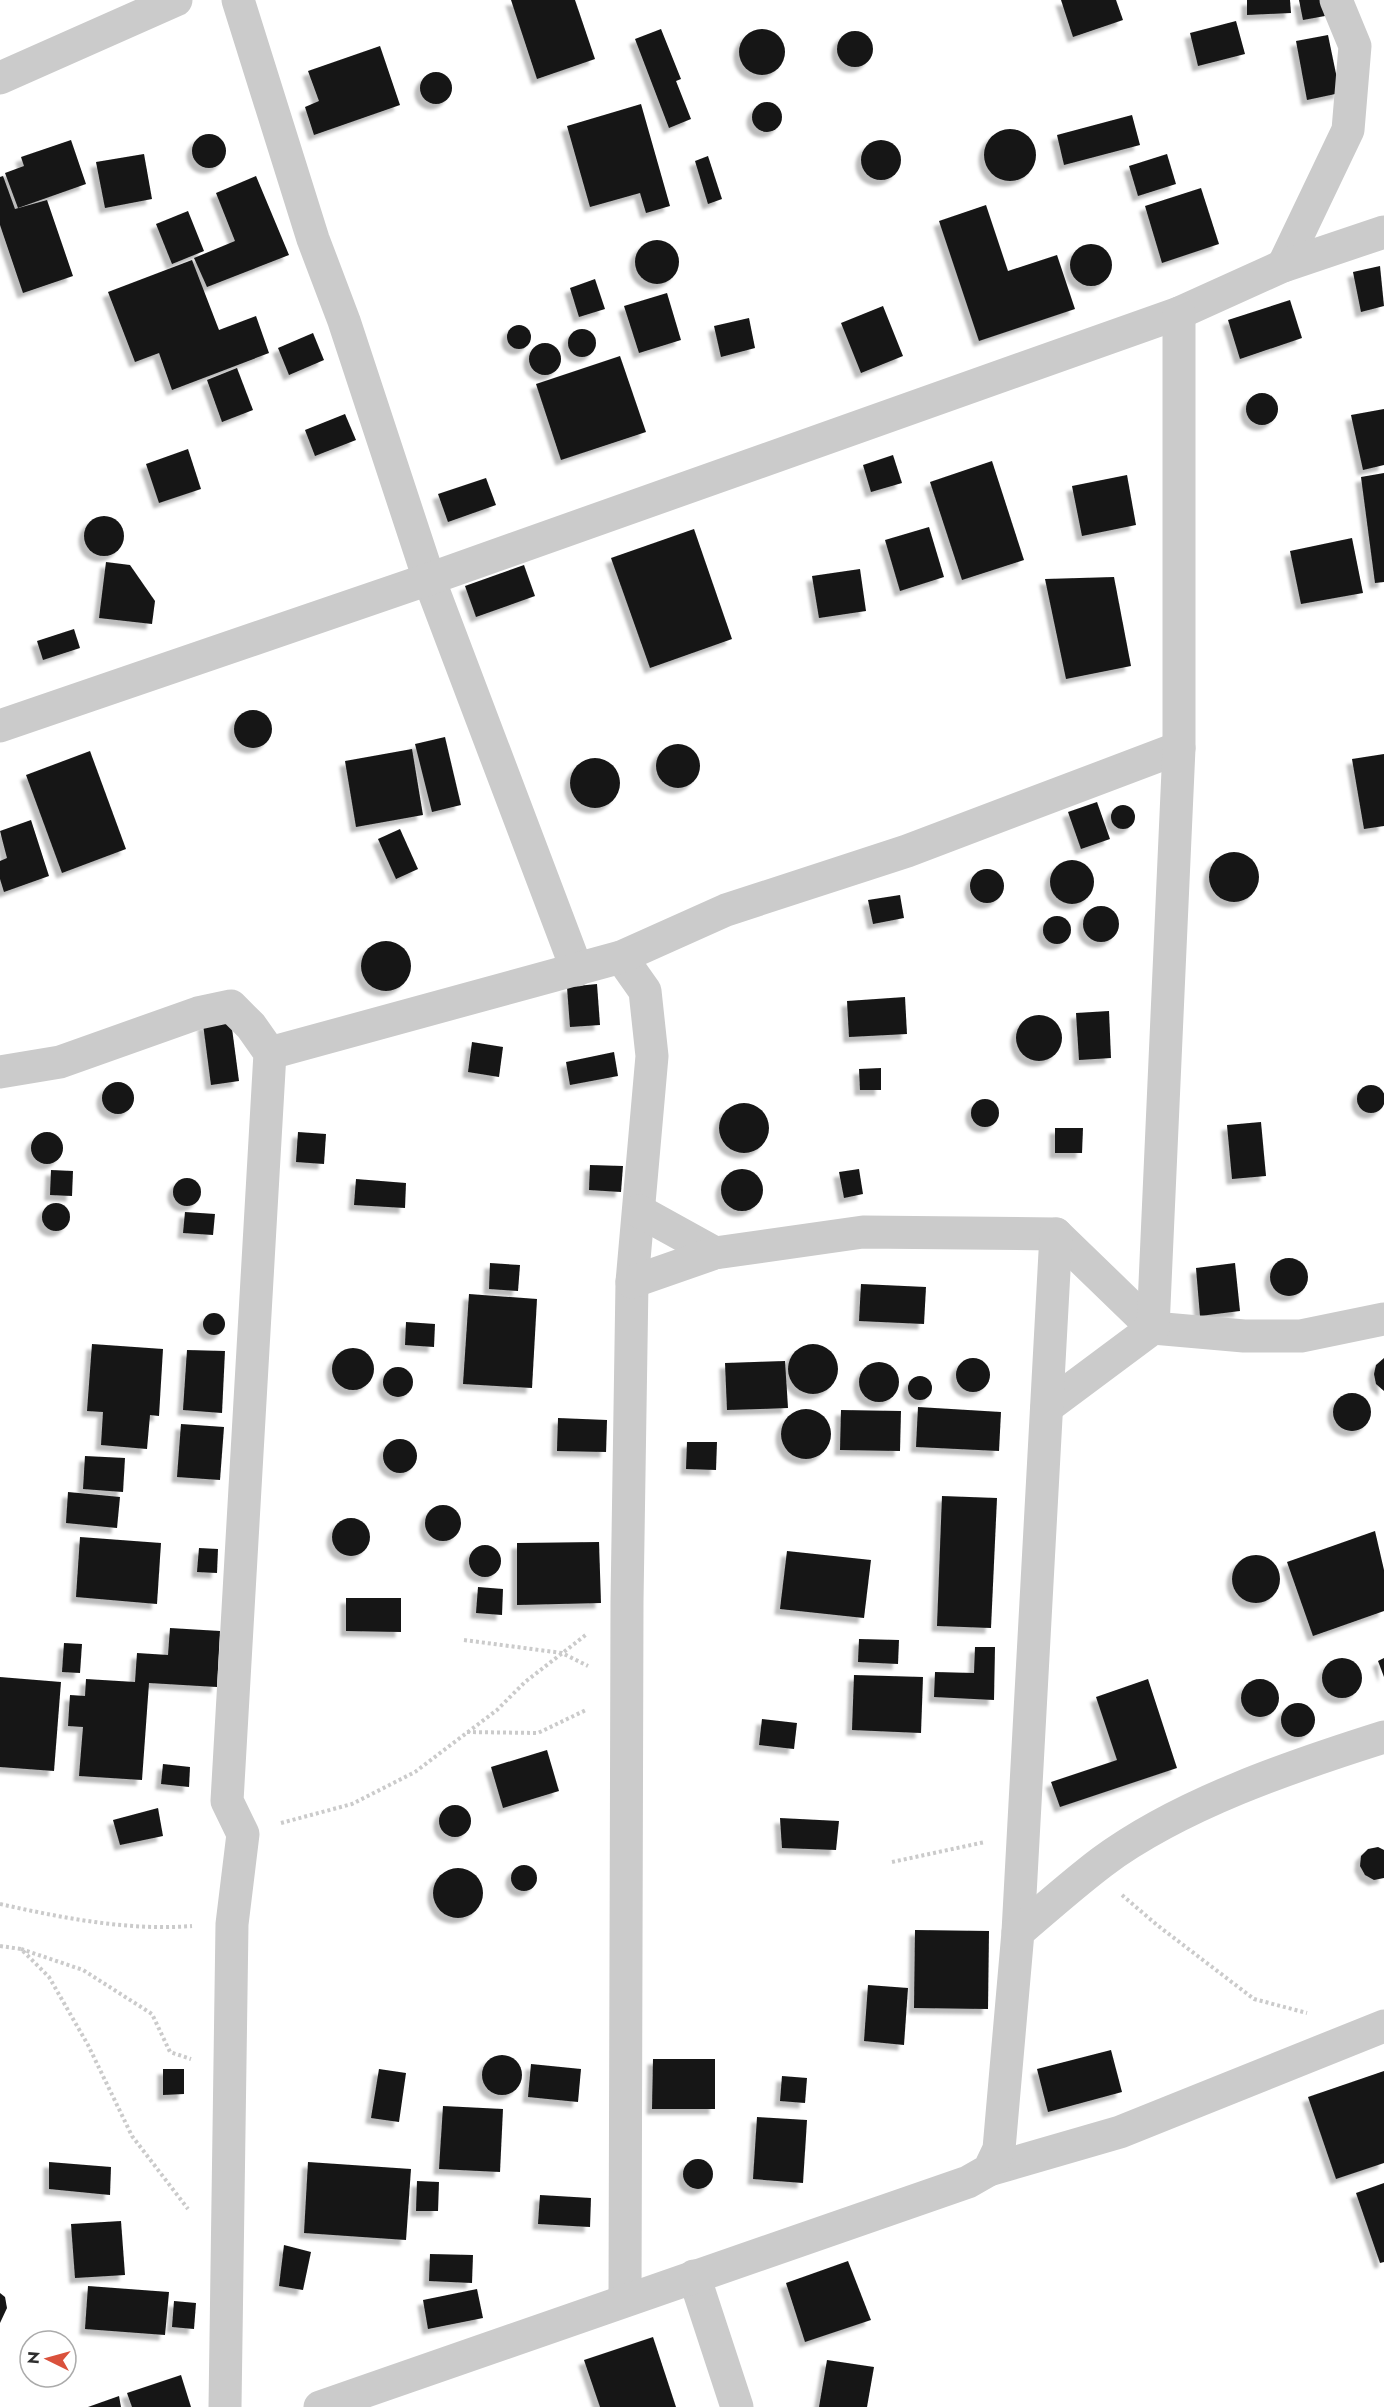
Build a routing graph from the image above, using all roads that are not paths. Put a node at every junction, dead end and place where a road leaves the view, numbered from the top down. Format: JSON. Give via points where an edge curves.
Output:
{"nodes":[{"id":1,"x":176,"y":0,"type":"edge"},
{"id":2,"x":238,"y":0,"type":"edge"},
{"id":3,"x":1336,"y":0,"type":"edge"},
{"id":4,"x":0,"y":78,"type":"edge"},
{"id":5,"x":1384,"y":232,"type":"edge"},
{"id":6,"x":1283,"y":266,"type":"junction"},
{"id":7,"x":1179,"y":313,"type":"junction"},
{"id":8,"x":429,"y":579,"type":"junction"},
{"id":9,"x":0,"y":726,"type":"edge"},
{"id":10,"x":1179,"y":748,"type":"junction"},
{"id":11,"x":621,"y":957,"type":"junction"},
{"id":12,"x":577,"y":970,"type":"junction"},
{"id":13,"x":270,"y":1053,"type":"junction"},
{"id":14,"x":0,"y":1072,"type":"edge"},
{"id":15,"x":639,"y":1211,"type":"junction"},
{"id":16,"x":1056,"y":1234,"type":"junction"},
{"id":17,"x":715,"y":1253,"type":"junction"},
{"id":18,"x":632,"y":1282,"type":"junction"},
{"id":19,"x":1384,"y":1319,"type":"edge"},
{"id":20,"x":1152,"y":1328,"type":"junction"},
{"id":21,"x":1047,"y":1407,"type":"junction"},
{"id":22,"x":1384,"y":1737,"type":"edge"},
{"id":23,"x":1018,"y":1932,"type":"junction"},
{"id":24,"x":1377,"y":2029,"type":"edge"},
{"id":25,"x":989,"y":2170,"type":"junction"},
{"id":26,"x":694,"y":2276,"type":"junction"},
{"id":27,"x":625,"y":2300,"type":"junction"},
{"id":28,"x":225,"y":2407,"type":"edge"},
{"id":29,"x":320,"y":2407,"type":"edge"},
{"id":30,"x":737,"y":2407,"type":"edge"}],
"edges":[{"from":1,"to":4,"type":"street"},
{"from":2,"to":8,"type":"street","via":[[313,239]]},
{"from":3,"to":6,"type":"street","via":[[1355,46],[1348,130]]},
{"from":5,"to":6,"type":"street"},
{"from":6,"to":7,"type":"street"},
{"from":7,"to":8,"type":"street"},
{"from":7,"to":10,"type":"street"},
{"from":8,"to":9,"type":"street"},
{"from":8,"to":12,"type":"street"},
{"from":10,"to":11,"type":"street","via":[[907,851],[726,910]]},
{"from":10,"to":20,"type":"street"},
{"from":11,"to":12,"type":"street"},
{"from":11,"to":15,"type":"street","via":[[645,991],[652,1056]]},
{"from":12,"to":13,"type":"street"},
{"from":13,"to":14,"type":"street","via":[[231,1006],[198,1012],[60,1062]]},
{"from":13,"to":28,"type":"street","via":[[227,1801],[243,1834],[232,1923]]},
{"from":15,"to":17,"type":"street"},
{"from":15,"to":18,"type":"street"},
{"from":16,"to":17,"type":"street","via":[[863,1232]]},
{"from":16,"to":20,"type":"street"},
{"from":16,"to":21,"type":"street"},
{"from":17,"to":18,"type":"street"},
{"from":18,"to":27,"type":"street"},
{"from":19,"to":20,"type":"street","via":[[1301,1336],[1244,1336]]},
{"from":20,"to":21,"type":"street"},
{"from":21,"to":23,"type":"street"},
{"from":22,"to":23,"type":"street","via":[[1326,1755],[1186,1811],[1094,1869]]},
{"from":23,"to":25,"type":"street","via":[[999,2149]]},
{"from":24,"to":25,"type":"street","via":[[1120,2132]]},
{"from":25,"to":26,"type":"street","via":[[968,2182]]},
{"from":26,"to":27,"type":"street"},
{"from":26,"to":30,"type":"street"},
{"from":27,"to":29,"type":"street"}]}
